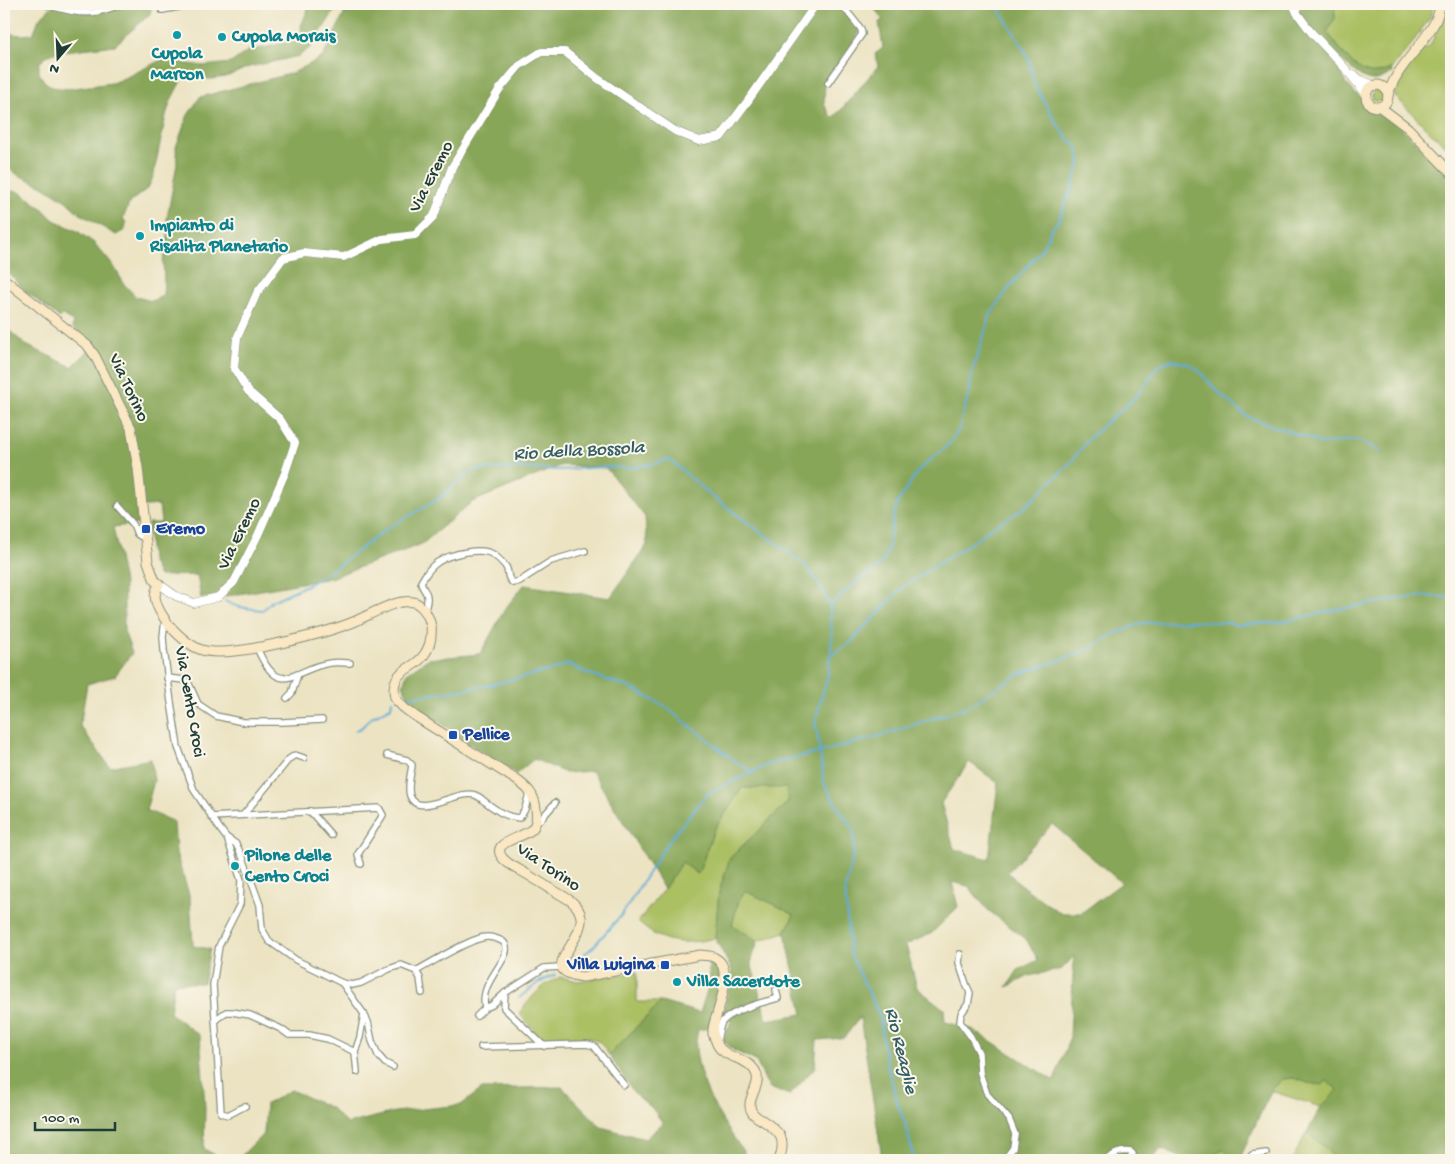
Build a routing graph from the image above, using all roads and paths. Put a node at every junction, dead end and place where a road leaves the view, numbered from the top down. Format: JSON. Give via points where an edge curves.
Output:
{"nodes":[{"id":1,"x":44,"y":4,"type":"edge"},
{"id":2,"x":121,"y":4,"type":"edge"},
{"id":3,"x":195,"y":4,"type":"edge"},
{"id":4,"x":816,"y":4,"type":"edge"},
{"id":5,"x":842,"y":4,"type":"edge"},
{"id":6,"x":1293,"y":4,"type":"edge"},
{"id":7,"x":1441,"y":4,"type":"edge"},
{"id":8,"x":162,"y":10,"type":"dead end"},
{"id":9,"x":1344,"y":67,"type":"junction"},
{"id":10,"x":1400,"y":69,"type":"junction"},
{"id":11,"x":828,"y":83,"type":"dead end"},
{"id":12,"x":1376,"y":86,"type":"junction"},
{"id":13,"x":1367,"y":95,"type":"junction"},
{"id":14,"x":1388,"y":96,"type":"junction"},
{"id":15,"x":1380,"y":107,"type":"junction"},
{"id":16,"x":1408,"y":128,"type":"junction"},
{"id":17,"x":4,"y":167,"type":"edge"},
{"id":18,"x":4,"y":173,"type":"edge"},
{"id":19,"x":1451,"y":173,"type":"edge"},
{"id":20,"x":4,"y":279,"type":"edge"},
{"id":21,"x":117,"y":506,"type":"dead end"},
{"id":22,"x":145,"y":539,"type":"junction"},
{"id":23,"x":585,"y":551,"type":"dead end"},
{"id":24,"x":156,"y":585,"type":"junction"},
{"id":25,"x":425,"y":610,"type":"junction"},
{"id":26,"x":166,"y":620,"type":"junction"},
{"id":27,"x":257,"y":648,"type":"junction"},
{"id":28,"x":350,"y":663,"type":"dead end"},
{"id":29,"x":298,"y":674,"type":"junction"},
{"id":30,"x":167,"y":678,"type":"junction"},
{"id":31,"x":287,"y":698,"type":"dead end"},
{"id":32,"x":322,"y":720,"type":"dead end"},
{"id":33,"x":387,"y":755,"type":"dead end"},
{"id":34,"x":304,"y":758,"type":"dead end"},
{"id":35,"x":530,"y":792,"type":"junction"},
{"id":36,"x":554,"y":802,"type":"dead end"},
{"id":37,"x":310,"y":811,"type":"junction"},
{"id":38,"x":244,"y":814,"type":"junction"},
{"id":39,"x":211,"y":816,"type":"junction"},
{"id":40,"x":536,"y":823,"type":"junction"},
{"id":41,"x":331,"y":835,"type":"dead end"},
{"id":42,"x":226,"y":836,"type":"junction"},
{"id":43,"x":361,"y":864,"type":"dead end"},
{"id":44,"x":960,"y":954,"type":"dead end"},
{"id":45,"x":561,"y":967,"type":"junction"},
{"id":46,"x":416,"y":971,"type":"junction"},
{"id":47,"x":342,"y":983,"type":"junction"},
{"id":48,"x":776,"y":990,"type":"dead end"},
{"id":49,"x":422,"y":993,"type":"dead end"},
{"id":50,"x":505,"y":993,"type":"junction"},
{"id":51,"x":485,"y":1008,"type":"junction"},
{"id":52,"x":364,"y":1014,"type":"junction"},
{"id":53,"x":477,"y":1016,"type":"dead end"},
{"id":54,"x":215,"y":1020,"type":"junction"},
{"id":55,"x":717,"y":1042,"type":"junction"},
{"id":56,"x":544,"y":1046,"type":"junction"},
{"id":57,"x":481,"y":1047,"type":"dead end"},
{"id":58,"x":355,"y":1052,"type":"junction"},
{"id":59,"x":393,"y":1066,"type":"dead end"},
{"id":60,"x":357,"y":1072,"type":"dead end"},
{"id":61,"x":624,"y":1085,"type":"dead end"},
{"id":62,"x":244,"y":1106,"type":"dead end"},
{"id":63,"x":1266,"y":1152,"type":"dead end"},
{"id":64,"x":779,"y":1160,"type":"edge"},
{"id":65,"x":1004,"y":1160,"type":"edge"},
{"id":66,"x":1105,"y":1160,"type":"edge"},
{"id":67,"x":1129,"y":1160,"type":"edge"},
{"id":68,"x":1248,"y":1160,"type":"edge"}],
"edges":[{"from":1,"to":2,"type":"street","via":[[86,14]]},
{"from":3,"to":8,"type":"street"},
{"from":4,"to":24,"type":"street","name":"Via Eremo","via":[[721,137],[699,141],[675,131],[565,52],[541,52],[519,66],[499,90],[452,167],[434,216],[415,236],[382,238],[344,257],[304,253],[283,258],[257,293],[237,338],[234,368],[248,391],[280,419],[295,443],[285,473],[234,582],[218,597],[194,603]]},
{"from":5,"to":11,"type":"street","via":[[862,34]]},
{"from":6,"to":9,"type":"street","via":[[1311,32]]},
{"from":7,"to":10,"type":"main road","via":[[1429,32]]},
{"from":9,"to":12,"type":"street","via":[[1359,79]]},
{"from":9,"to":13,"type":"street"},
{"from":10,"to":12,"type":"main road"},
{"from":10,"to":14,"type":"main road"},
{"from":12,"to":13,"type":"main road"},
{"from":12,"to":14,"type":"main road","via":[[1383,87]]},
{"from":13,"to":15,"type":"main road","via":[[1370,104]]},
{"from":14,"to":15,"type":"main road"},
{"from":14,"to":16,"type":"main road","via":[[1390,104]]},
{"from":15,"to":16,"type":"main road"},
{"from":16,"to":19,"type":"main road"},
{"from":17,"to":18,"type":"street"},
{"from":20,"to":22,"type":"main road","name":"Via Torino","via":[[78,337],[95,356],[131,428]]},
{"from":21,"to":22,"type":"street","via":[[133,524],[136,534]]},
{"from":22,"to":24,"type":"main road","name":"Via Torino"},
{"from":23,"to":25,"type":"street","via":[[551,561],[520,582],[513,583],[508,578],[507,568],[492,553],[466,552],[437,562],[421,582],[428,599]]},
{"from":24,"to":26,"type":"main road","name":"Via Torino","via":[[155,600]]},
{"from":25,"to":27,"type":"main road","name":"Via Torino","via":[[416,603],[400,601],[332,630]]},
{"from":25,"to":35,"type":"main road","via":[[430,621],[431,639],[424,656],[397,677],[394,694],[399,704]]},
{"from":26,"to":27,"type":"main road","name":"Via Torino","via":[[186,642],[202,650],[221,652]]},
{"from":26,"to":30,"type":"street","name":"Via Cento Croci","via":[[163,637]]},
{"from":27,"to":29,"type":"street","via":[[262,660],[277,676]]},
{"from":28,"to":29,"type":"street","via":[[329,663]]},
{"from":29,"to":31,"type":"street"},
{"from":30,"to":32,"type":"street","via":[[184,680],[198,704],[216,716],[243,722]]},
{"from":30,"to":39,"type":"street","name":"Via Cento Croci","via":[[178,747],[194,790]]},
{"from":33,"to":35,"type":"street","via":[[407,760],[412,765],[410,797],[417,804],[425,806],[467,794],[475,795],[496,811],[519,818],[524,813]]},
{"from":34,"to":38,"type":"street","via":[[295,755],[289,758]]},
{"from":35,"to":40,"type":"main road","name":"Via Torino","via":[[536,808]]},
{"from":36,"to":40,"type":"street","name":"Via Torino"},
{"from":37,"to":38,"type":"street"},
{"from":37,"to":41,"type":"street"},
{"from":37,"to":43,"type":"street","via":[[379,808],[383,815],[358,854]]},
{"from":38,"to":39,"type":"street"},
{"from":39,"to":42,"type":"street","name":"Via Cento Croci"},
{"from":40,"to":45,"type":"main road","name":"Via Torino","via":[[531,831],[502,845],[500,853],[508,863],[570,901],[579,912],[581,925]]},
{"from":42,"to":47,"type":"street","name":"Via Cento Croci","via":[[236,844],[242,858],[260,905],[262,929],[269,941],[296,960]]},
{"from":42,"to":54,"type":"street","via":[[240,880],[240,904],[219,946],[213,984]]},
{"from":44,"to":65,"type":"street","via":[[970,993],[960,1022],[979,1053],[980,1073],[987,1094],[1009,1118],[1015,1134],[1012,1148]]},
{"from":45,"to":50,"type":"street","via":[[544,968]]},
{"from":45,"to":55,"type":"main road","via":[[570,976],[583,977],[700,955],[717,958],[725,974],[724,994],[714,1024]]},
{"from":46,"to":47,"type":"street","via":[[401,965],[361,983]]},
{"from":46,"to":49,"type":"street"},
{"from":46,"to":51,"type":"street","via":[[485,937],[503,941],[506,953],[488,984],[483,999]]},
{"from":47,"to":52,"type":"street","name":"Via Cento Croci"},
{"from":48,"to":55,"type":"street","via":[[778,998],[739,1011],[722,1023]]},
{"from":50,"to":51,"type":"street"},
{"from":50,"to":56,"type":"street","via":[[504,1008]]},
{"from":51,"to":53,"type":"street"},
{"from":52,"to":58,"type":"street"},
{"from":52,"to":59,"type":"street","name":"Via Cento Croci","via":[[378,1055]]},
{"from":54,"to":58,"type":"street","via":[[226,1012],[250,1015],[289,1034],[328,1039]]},
{"from":54,"to":62,"type":"street","via":[[220,1114],[228,1115]]},
{"from":55,"to":64,"type":"main road","via":[[728,1054],[753,1067],[758,1078],[751,1110],[780,1135],[783,1143]]},
{"from":56,"to":57,"type":"street"},
{"from":56,"to":61,"type":"street","via":[[594,1046]]},
{"from":58,"to":60,"type":"street"},
{"from":63,"to":68,"type":"street","via":[[1252,1155]]},
{"from":66,"to":67,"type":"street","via":[[1117,1152],[1126,1151],[1133,1154]]}]}
